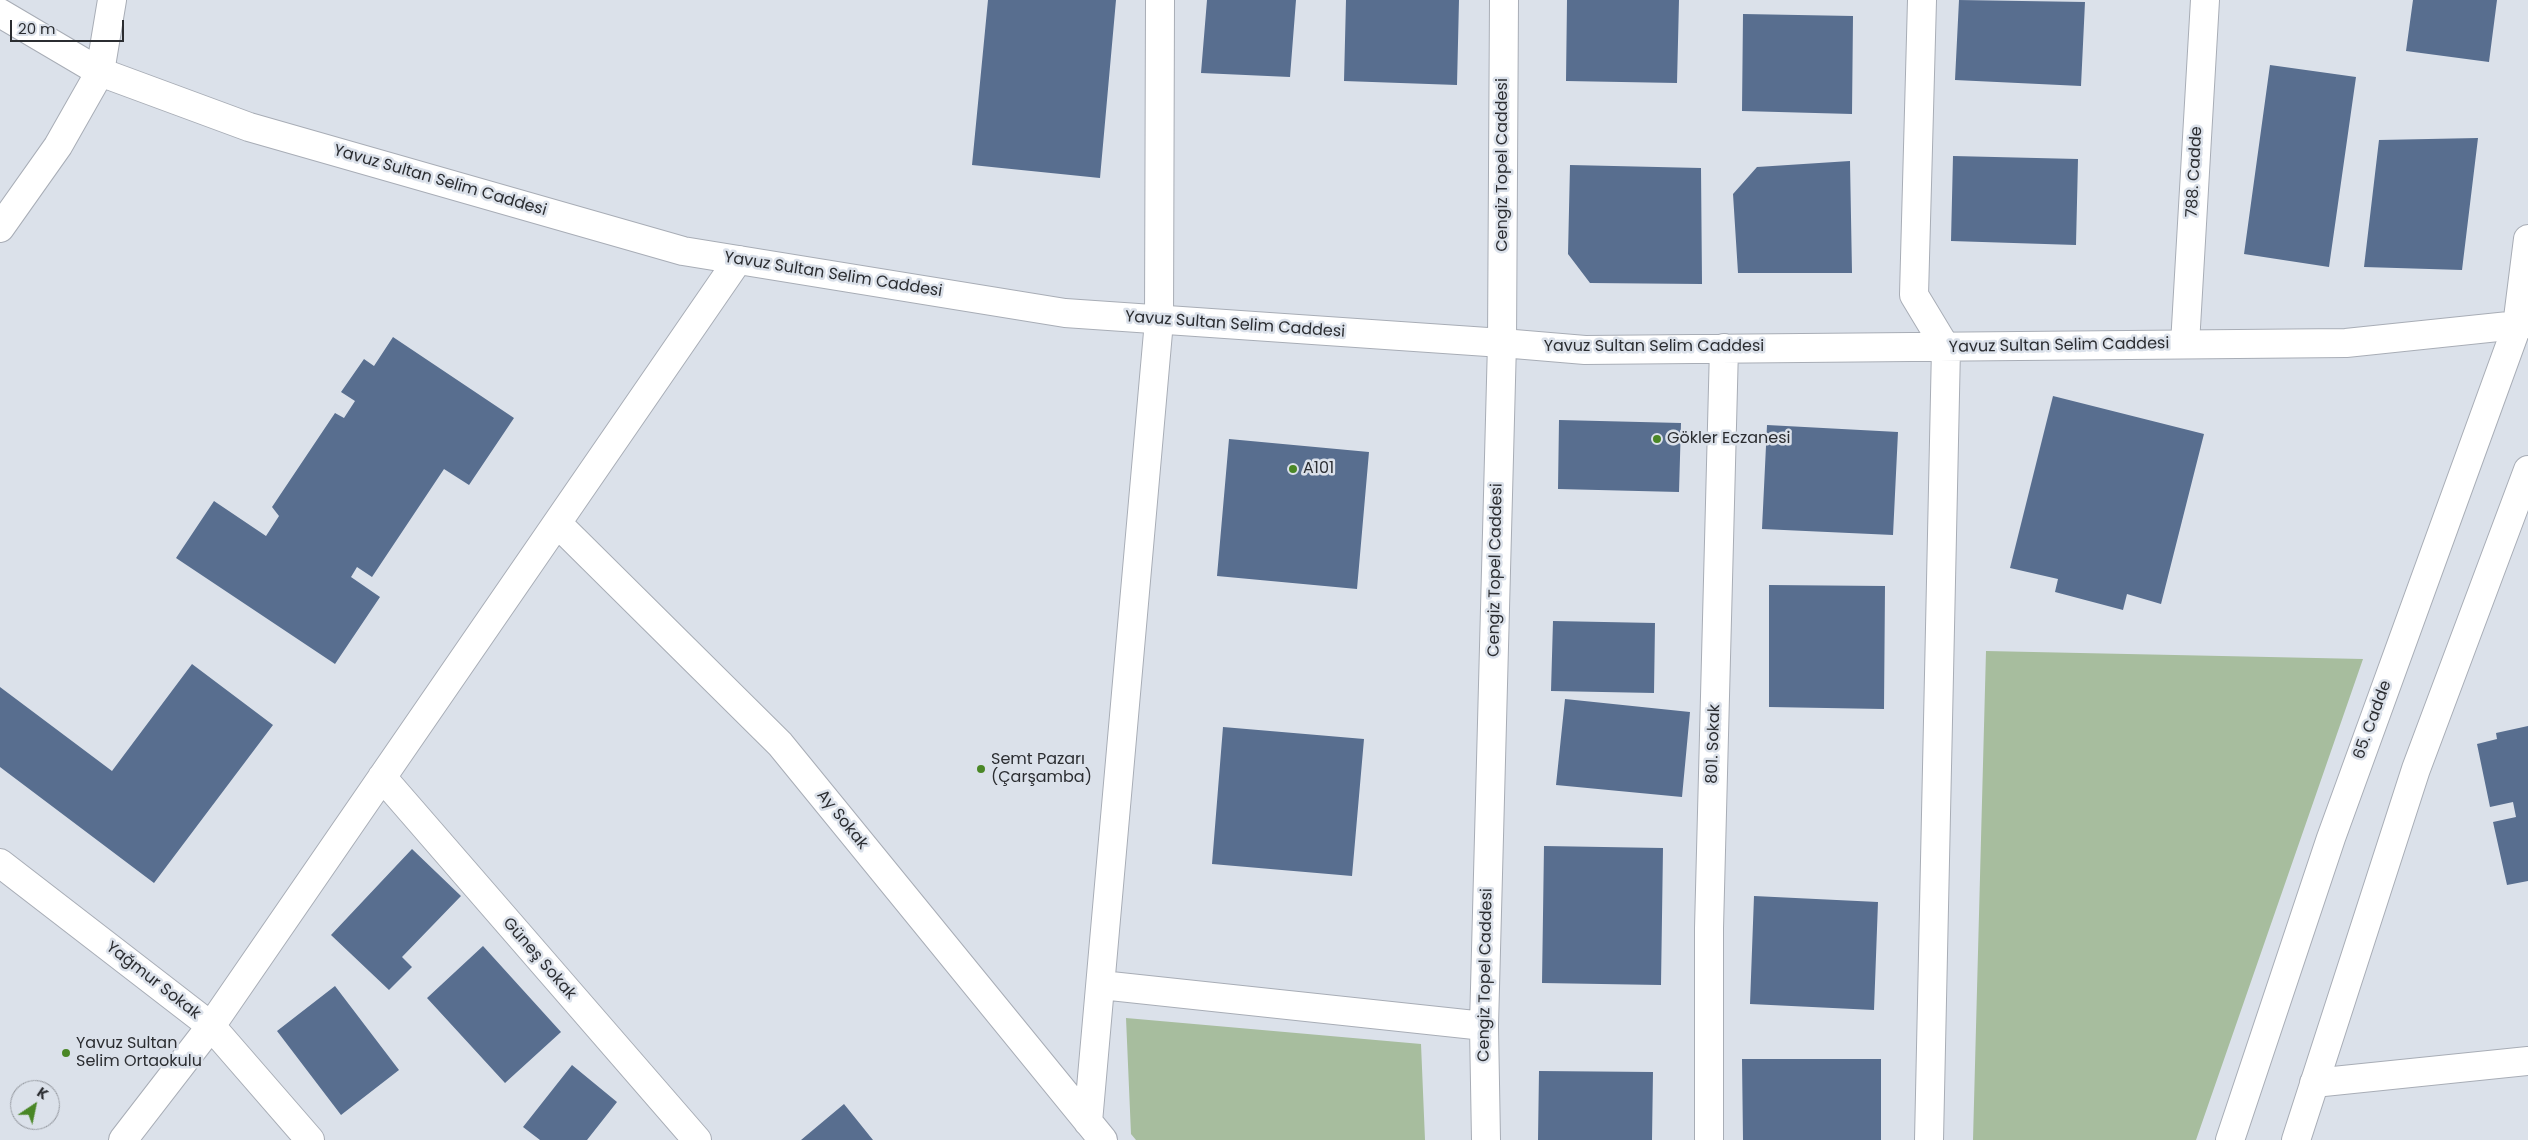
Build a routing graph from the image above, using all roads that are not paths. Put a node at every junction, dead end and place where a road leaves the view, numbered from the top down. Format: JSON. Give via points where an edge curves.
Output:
{"nodes":[{"id":1,"x":112,"y":0,"type":"edge"},
{"id":2,"x":1160,"y":0,"type":"edge"},
{"id":3,"x":1504,"y":0,"type":"edge"},
{"id":4,"x":1922,"y":0,"type":"edge"},
{"id":5,"x":2205,"y":0,"type":"edge"},
{"id":6,"x":0,"y":13,"type":"edge"},
{"id":7,"x":100,"y":72,"type":"junction"},
{"id":8,"x":0,"y":228,"type":"edge"},
{"id":9,"x":2528,"y":239,"type":"edge"},
{"id":10,"x":738,"y":260,"type":"junction"},
{"id":11,"x":2524,"y":318,"type":"edge"},
{"id":12,"x":1160,"y":321,"type":"junction"},
{"id":13,"x":1502,"y":343,"type":"junction"},
{"id":14,"x":2185,"y":344,"type":"junction"},
{"id":15,"x":1724,"y":348,"type":"junction"},
{"id":16,"x":1946,"y":348,"type":"junction"},
{"id":17,"x":2528,"y":470,"type":"edge"},
{"id":18,"x":557,"y":523,"type":"junction"},
{"id":19,"x":382,"y":777,"type":"junction"},
{"id":20,"x":0,"y":863,"type":"edge"},
{"id":21,"x":1101,"y":985,"type":"junction"},
{"id":22,"x":211,"y":1026,"type":"junction"},
{"id":23,"x":1484,"y":1026,"type":"junction"},
{"id":24,"x":2528,"y":1061,"type":"edge"},
{"id":25,"x":2314,"y":1083,"type":"junction"},
{"id":26,"x":1096,"y":1131,"type":"edge"},
{"id":27,"x":122,"y":1140,"type":"edge"},
{"id":28,"x":310,"y":1140,"type":"edge"},
{"id":29,"x":697,"y":1140,"type":"edge"},
{"id":30,"x":1486,"y":1140,"type":"edge"},
{"id":31,"x":1709,"y":1140,"type":"edge"},
{"id":32,"x":1929,"y":1140,"type":"edge"},
{"id":33,"x":2230,"y":1140,"type":"edge"},
{"id":34,"x":2296,"y":1140,"type":"edge"}],
"edges":[{"from":1,"to":7,"type":"street"},
{"from":2,"to":12,"type":"street"},
{"from":3,"to":13,"type":"street","name":"Cengiz Topel Caddesi"},
{"from":4,"to":16,"type":"street","via":[[1914,295]]},
{"from":5,"to":14,"type":"street","name":"788. Cadde"},
{"from":6,"to":7,"type":"street","name":"Yavuz Sultan Selim Caddesi"},
{"from":7,"to":8,"type":"street","via":[[58,146]]},
{"from":7,"to":10,"type":"street","name":"Yavuz Sultan Selim Caddesi","via":[[249,127],[683,251]]},
{"from":9,"to":11,"type":"street","name":"65. Cadde"},
{"from":10,"to":12,"type":"street","name":"Yavuz Sultan Selim Caddesi","via":[[1065,313]]},
{"from":10,"to":18,"type":"street"},
{"from":11,"to":14,"type":"street","name":"Yavuz Sultan Selim Caddesi","via":[[2346,343]]},
{"from":11,"to":33,"type":"street","name":"65. Cadde","via":[[2331,838]]},
{"from":12,"to":13,"type":"street","name":"Yavuz Sultan Selim Caddesi"},
{"from":12,"to":21,"type":"street"},
{"from":13,"to":15,"type":"street","name":"Yavuz Sultan Selim Caddesi","via":[[1585,350]]},
{"from":13,"to":23,"type":"street","name":"Cengiz Topel Caddesi"},
{"from":14,"to":16,"type":"street","name":"Yavuz Sultan Selim Caddesi"},
{"from":15,"to":16,"type":"street","name":"Yavuz Sultan Selim Caddesi"},
{"from":15,"to":31,"type":"street","name":"801. Sokak","via":[[1709,928]]},
{"from":16,"to":32,"type":"street"},
{"from":17,"to":25,"type":"street","via":[[2416,769]]},
{"from":18,"to":19,"type":"street"},
{"from":18,"to":26,"type":"street","name":"Ay Sokak","via":[[780,744]]},
{"from":19,"to":22,"type":"street"},
{"from":19,"to":29,"type":"street","name":"Güneş Sokak"},
{"from":20,"to":22,"type":"street","name":"Yağmur Sokak"},
{"from":21,"to":23,"type":"street"},
{"from":21,"to":26,"type":"street"},
{"from":22,"to":27,"type":"street"},
{"from":22,"to":28,"type":"street","name":"Yağmur Sokak"},
{"from":23,"to":30,"type":"street","name":"Cengiz Topel Caddesi"},
{"from":24,"to":25,"type":"street"},
{"from":25,"to":34,"type":"street"}]}
